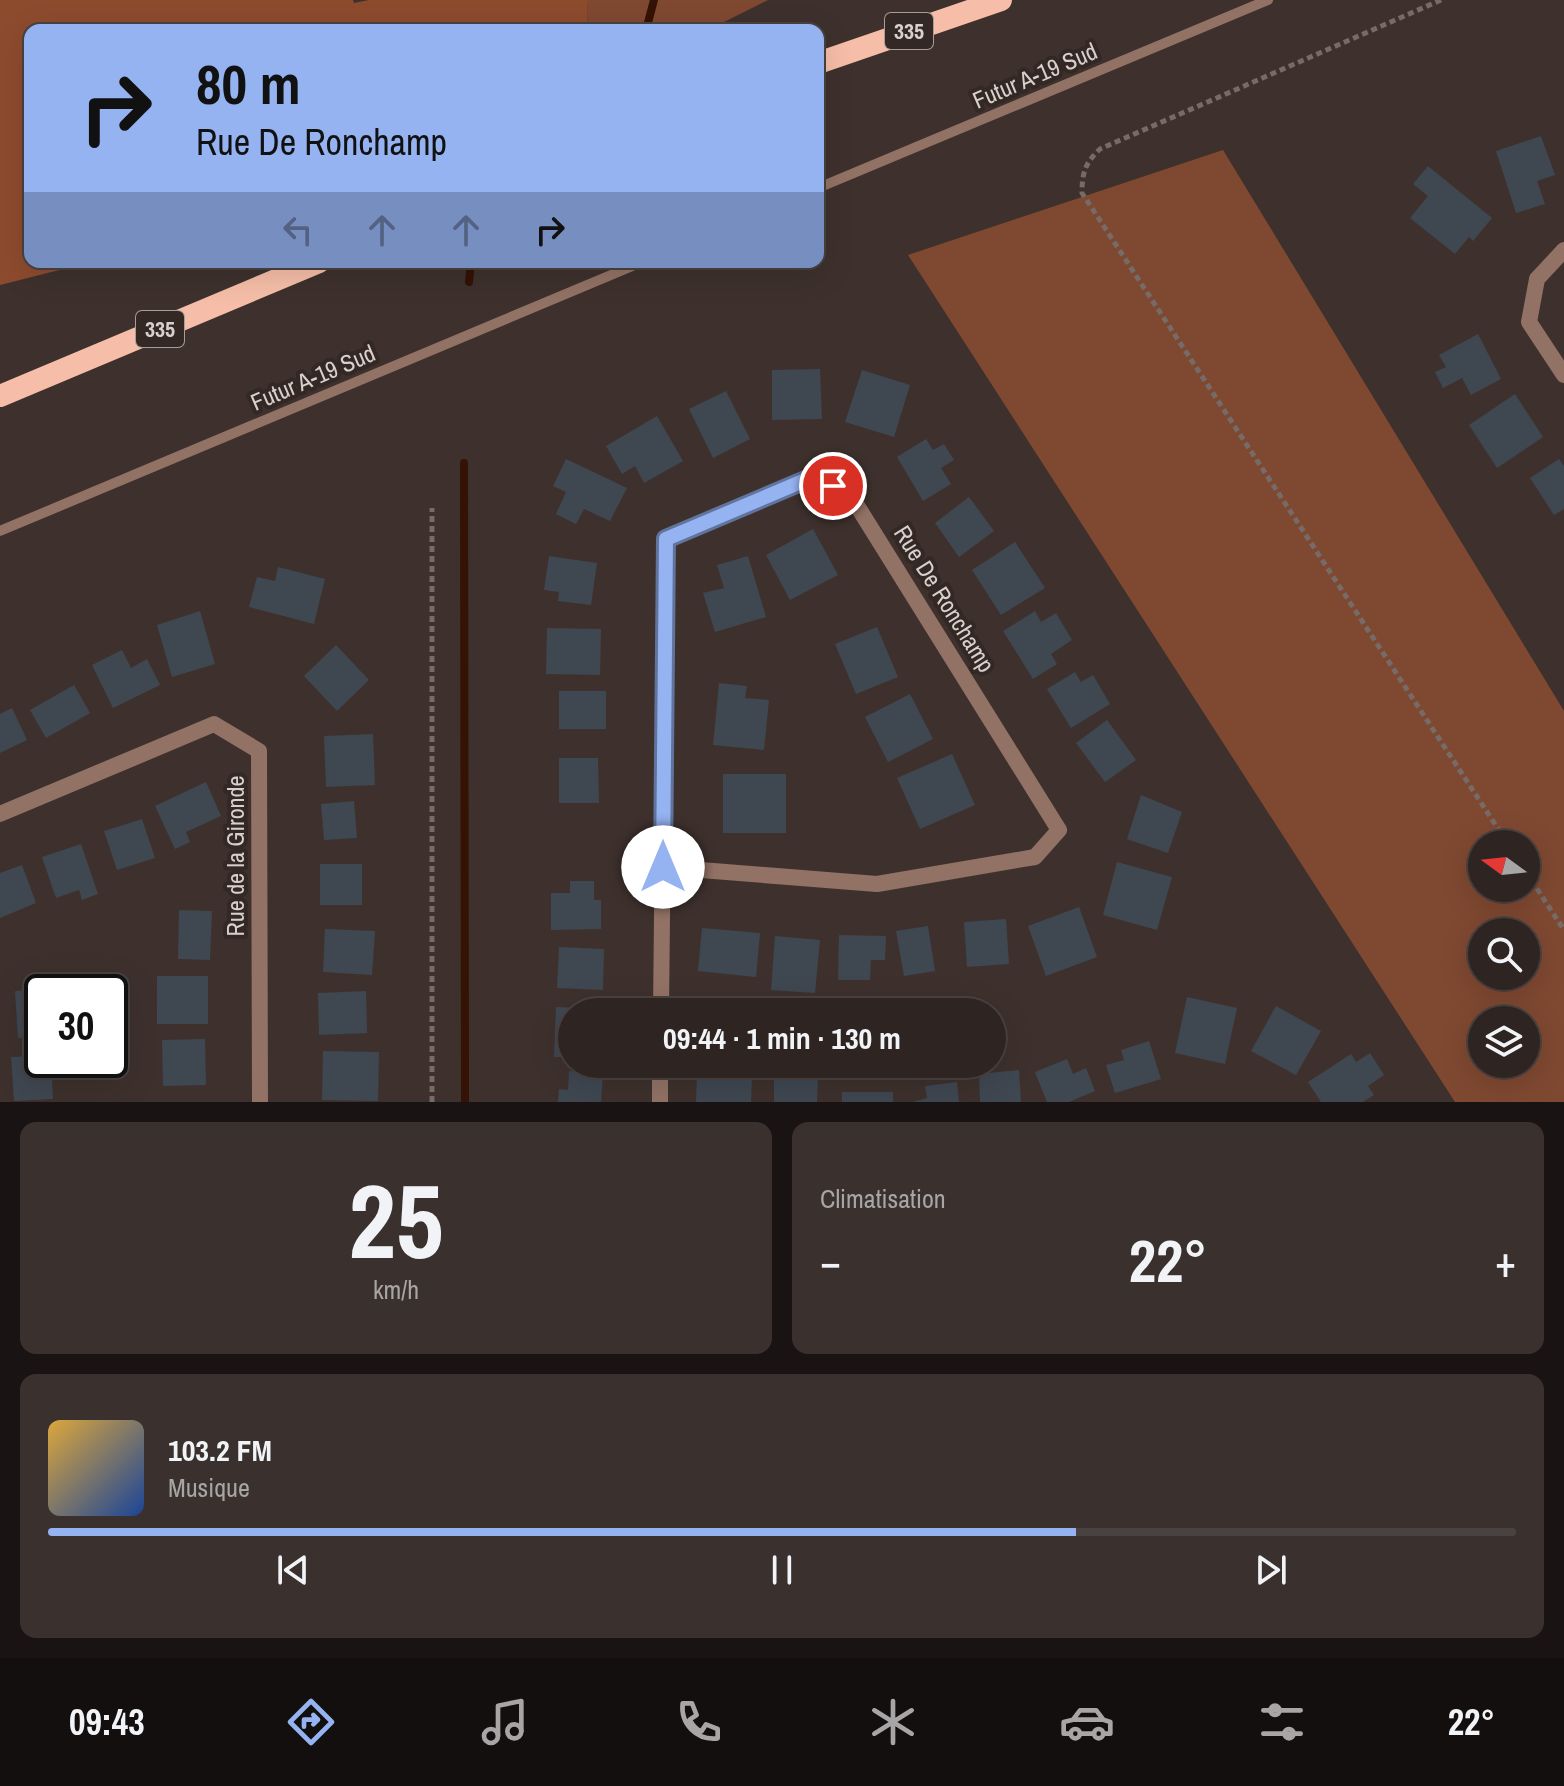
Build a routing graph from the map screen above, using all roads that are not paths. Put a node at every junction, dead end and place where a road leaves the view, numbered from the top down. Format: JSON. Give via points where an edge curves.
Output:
{"nodes":[{"id":1,"x":1001,"y":0,"type":"edge"},
{"id":2,"x":1268,"y":0,"type":"edge"},
{"id":3,"x":824,"y":61,"type":"edge"},
{"id":4,"x":824,"y":185,"type":"edge"},
{"id":5,"x":1564,"y":250,"type":"edge"},
{"id":6,"x":305,"y":268,"type":"edge"},
{"id":7,"x":628,"y":268,"type":"edge"},
{"id":8,"x":1564,"y":375,"type":"edge"},
{"id":9,"x":0,"y":396,"type":"edge"},
{"id":10,"x":0,"y":531,"type":"edge"},
{"id":11,"x":0,"y":814,"type":"edge"},
{"id":12,"x":663,"y":867,"type":"junction"},
{"id":13,"x":661,"y":998,"type":"edge"},
{"id":14,"x":660,"y":1078,"type":"edge"},
{"id":15,"x":260,"y":1102,"type":"edge"},
{"id":16,"x":660,"y":1102,"type":"edge"}],
"edges":[{"from":1,"to":3,"type":"highway","number":"335"},
{"from":2,"to":4,"type":"lane","name":"Futur A-19 Sud"},
{"from":5,"to":8,"type":"street","via":[[1537,279],[1529,322]]},
{"from":6,"to":9,"type":"highway","number":"335"},
{"from":7,"to":10,"type":"lane","name":"Futur A-19 Sud"},
{"from":11,"to":15,"type":"street","name":"Rue de la Gironde","via":[[214,724],[259,751]]},
{"from":12,"to":12,"type":"street","name":"Rue De Ronchamp","via":[[666,539],[815,476],[851,496],[1059,830],[1035,857],[877,884]]},
{"from":12,"to":13,"type":"street","name":"Rue De Ronchamp"},
{"from":14,"to":16,"type":"street"}]}
